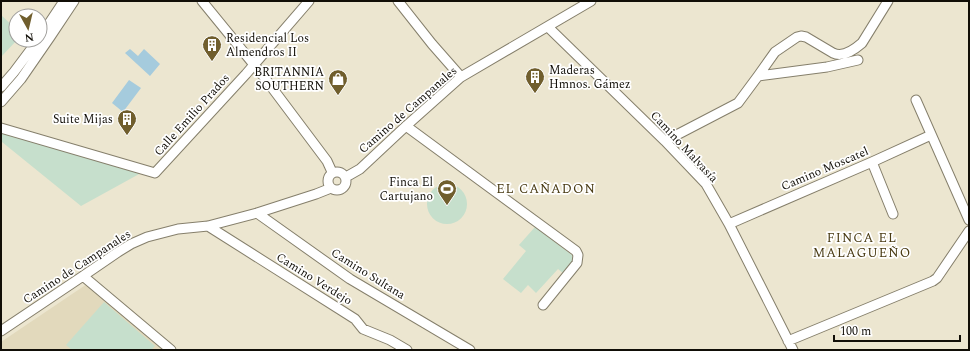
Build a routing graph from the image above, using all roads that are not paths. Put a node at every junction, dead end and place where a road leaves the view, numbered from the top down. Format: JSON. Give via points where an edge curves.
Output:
{"nodes":[{"id":1,"x":64,"y":1,"type":"edge"},
{"id":2,"x":74,"y":1,"type":"edge"},
{"id":3,"x":202,"y":1,"type":"edge"},
{"id":4,"x":309,"y":1,"type":"edge"},
{"id":5,"x":398,"y":1,"type":"edge"},
{"id":6,"x":591,"y":1,"type":"edge"},
{"id":7,"x":888,"y":1,"type":"edge"},
{"id":8,"x":48,"y":25,"type":"edge"},
{"id":9,"x":548,"y":27,"type":"junction"},
{"id":10,"x":32,"y":48,"type":"edge"},
{"id":11,"x":858,"y":60,"type":"dead end"},
{"id":12,"x":254,"y":65,"type":"junction"},
{"id":13,"x":758,"y":76,"type":"junction"},
{"id":14,"x":461,"y":77,"type":"junction"},
{"id":15,"x":1,"y":87,"type":"edge"},
{"id":16,"x":916,"y":100,"type":"dead end"},
{"id":17,"x":1,"y":102,"type":"edge"},
{"id":18,"x":406,"y":126,"type":"junction"},
{"id":19,"x":1,"y":128,"type":"edge"},
{"id":20,"x":931,"y":136,"type":"junction"},
{"id":21,"x":665,"y":141,"type":"junction"},
{"id":22,"x":872,"y":162,"type":"junction"},
{"id":23,"x":332,"y":172,"type":"junction"},
{"id":24,"x":346,"y":177,"type":"junction"},
{"id":25,"x":331,"y":188,"type":"junction"},
{"id":26,"x":257,"y":213,"type":"junction"},
{"id":27,"x":894,"y":214,"type":"dead end"},
{"id":28,"x":969,"y":220,"type":"edge"},
{"id":29,"x":729,"y":224,"type":"junction"},
{"id":30,"x":208,"y":226,"type":"junction"},
{"id":31,"x":969,"y":231,"type":"edge"},
{"id":32,"x":83,"y":276,"type":"junction"},
{"id":33,"x":543,"y":305,"type":"dead end"},
{"id":34,"x":1,"y":331,"type":"edge"},
{"id":35,"x":788,"y":341,"type":"junction"},
{"id":36,"x":171,"y":350,"type":"edge"},
{"id":37,"x":407,"y":350,"type":"edge"},
{"id":38,"x":470,"y":350,"type":"edge"},
{"id":39,"x":793,"y":350,"type":"edge"}],
"edges":[{"from":1,"to":8,"type":"street"},
{"from":2,"to":17,"type":"street","via":[[21,78]]},
{"from":3,"to":12,"type":"street"},
{"from":4,"to":12,"type":"street","name":"Calle Emilio Prados"},
{"from":5,"to":14,"type":"street"},
{"from":6,"to":9,"type":"street","name":"Camino de Campanales"},
{"from":7,"to":13,"type":"street","via":[[862,43],[856,48],[842,55],[833,54],[801,36],[775,52]]},
{"from":9,"to":14,"type":"street","name":"Camino de Campanales"},
{"from":9,"to":21,"type":"street","name":"Camino Malvasía"},
{"from":10,"to":15,"type":"street"},
{"from":11,"to":13,"type":"street","via":[[827,67]]},
{"from":12,"to":19,"type":"street","name":"Calle Emilio Prados","via":[[154,173]]},
{"from":12,"to":23,"type":"street","via":[[327,161]]},
{"from":13,"to":21,"type":"street","via":[[738,103]]},
{"from":14,"to":18,"type":"street","name":"Camino de Campanales"},
{"from":16,"to":20,"type":"street"},
{"from":18,"to":24,"type":"street","name":"Camino de Campanales","via":[[360,168]]},
{"from":18,"to":33,"type":"street","via":[[576,251],[578,263]]},
{"from":20,"to":22,"type":"street","name":"Camino Moscatel"},
{"from":20,"to":28,"type":"street"},
{"from":21,"to":29,"type":"street","name":"Camino Malvasía","via":[[706,184]]},
{"from":22,"to":27,"type":"street"},
{"from":22,"to":29,"type":"street","name":"Camino Moscatel"},
{"from":23,"to":24,"type":"street","via":[[342,172]]},
{"from":23,"to":25,"type":"street","via":[[327,180]]},
{"from":24,"to":25,"type":"street","via":[[346,183],[342,188]]},
{"from":25,"to":26,"type":"street","name":"Camino de Campanales"},
{"from":26,"to":30,"type":"street","name":"Camino de Campanales"},
{"from":26,"to":38,"type":"street","name":"Camino Sultana","via":[[350,279]]},
{"from":29,"to":35,"type":"street","name":"Camino Malvasía"},
{"from":30,"to":32,"type":"street","name":"Camino de Campanales","via":[[178,229],[147,237],[131,244]]},
{"from":30,"to":37,"type":"street","name":"Camino Verdejo","via":[[356,319],[363,328]]},
{"from":31,"to":35,"type":"street","via":[[933,281]]},
{"from":32,"to":34,"type":"street","name":"Camino de Campanales"},
{"from":32,"to":36,"type":"street"},
{"from":35,"to":39,"type":"street","name":"Camino Malvasía"}]}
